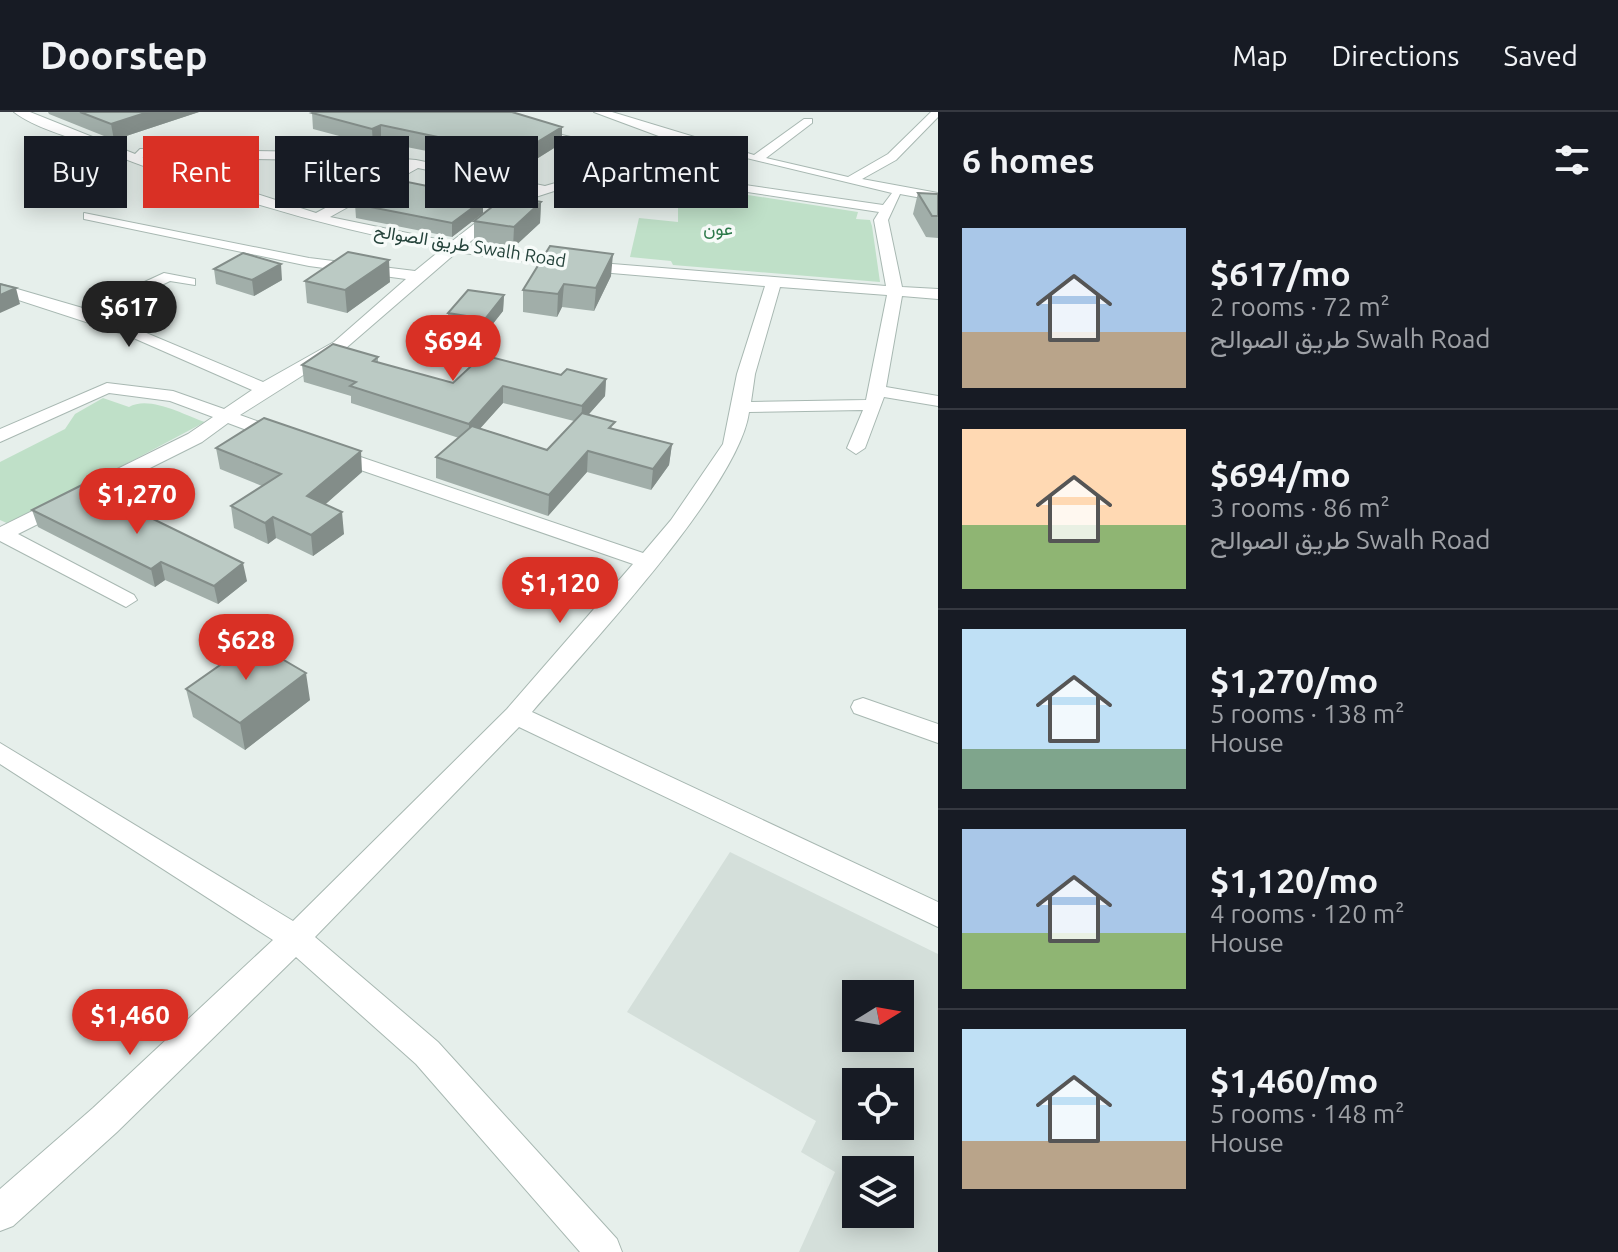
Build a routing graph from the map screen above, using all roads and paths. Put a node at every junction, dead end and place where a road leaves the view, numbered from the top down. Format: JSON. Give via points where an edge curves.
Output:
{"nodes":[{"id":1,"x":20,"y":112,"type":"edge"},
{"id":2,"x":600,"y":112,"type":"edge"},
{"id":3,"x":937,"y":112,"type":"edge"},
{"id":4,"x":808,"y":121,"type":"dead end"},
{"id":5,"x":518,"y":125,"type":"edge"},
{"id":6,"x":76,"y":136,"type":"edge"},
{"id":7,"x":559,"y":136,"type":"edge"},
{"id":8,"x":672,"y":136,"type":"edge"},
{"id":9,"x":127,"y":152,"type":"edge"},
{"id":10,"x":748,"y":155,"type":"edge"},
{"id":11,"x":127,"y":156,"type":"edge"},
{"id":12,"x":754,"y":157,"type":"junction"},
{"id":13,"x":748,"y":159,"type":"edge"},
{"id":14,"x":416,"y":164,"type":"junction"},
{"id":15,"x":850,"y":181,"type":"junction"},
{"id":16,"x":554,"y":188,"type":"edge"},
{"id":17,"x":748,"y":190,"type":"edge"},
{"id":18,"x":546,"y":191,"type":"junction"},
{"id":19,"x":899,"y":191,"type":"junction"},
{"id":20,"x":938,"y":197,"type":"edge"},
{"id":21,"x":885,"y":209,"type":"junction"},
{"id":22,"x":89,"y":216,"type":"dead end"},
{"id":23,"x":319,"y":217,"type":"junction"},
{"id":24,"x":454,"y":247,"type":"junction"},
{"id":25,"x":419,"y":276,"type":"junction"},
{"id":26,"x":774,"y":281,"type":"junction"},
{"id":27,"x":190,"y":282,"type":"dead end"},
{"id":28,"x":0,"y":289,"type":"edge"},
{"id":29,"x":895,"y":291,"type":"junction"},
{"id":30,"x":938,"y":294,"type":"edge"},
{"id":31,"x":91,"y":313,"type":"junction"},
{"id":32,"x":264,"y":389,"type":"junction"},
{"id":33,"x":875,"y":398,"type":"junction"},
{"id":34,"x":938,"y":401,"type":"edge"},
{"id":35,"x":740,"y":407,"type":"junction"},
{"id":36,"x":226,"y":417,"type":"junction"},
{"id":37,"x":0,"y":436,"type":"edge"},
{"id":38,"x":856,"y":448,"type":"dead end"},
{"id":39,"x":1,"y":534,"type":"edge"},
{"id":40,"x":646,"y":561,"type":"junction"},
{"id":41,"x":126,"y":600,"type":"dead end"},
{"id":42,"x":863,"y":707,"type":"dead end"},
{"id":43,"x":516,"y":715,"type":"junction"},
{"id":44,"x":938,"y":734,"type":"edge"},
{"id":45,"x":0,"y":752,"type":"edge"},
{"id":46,"x":938,"y":915,"type":"edge"},
{"id":47,"x":295,"y":938,"type":"junction"},
{"id":48,"x":0,"y":1213,"type":"edge"},
{"id":49,"x":604,"y":1252,"type":"edge"}],
"edges":[{"from":1,"to":6,"type":"street","name":"طريق الصوالح Swalh Road"},
{"from":2,"to":8,"type":"street"},
{"from":3,"to":15,"type":"street","via":[[892,157]]},
{"from":4,"to":12,"type":"street"},
{"from":5,"to":7,"type":"street"},
{"from":9,"to":14,"type":"street","via":[[318,156]]},
{"from":10,"to":12,"type":"street"},
{"from":11,"to":23,"type":"street","name":"طريق الصوالح Swalh Road"},
{"from":12,"to":13,"type":"street"},
{"from":12,"to":15,"type":"street"},
{"from":14,"to":18,"type":"street"},
{"from":14,"to":23,"type":"street"},
{"from":15,"to":19,"type":"street"},
{"from":16,"to":18,"type":"street"},
{"from":17,"to":21,"type":"street"},
{"from":18,"to":24,"type":"street","via":[[515,199]]},
{"from":19,"to":20,"type":"street"},
{"from":19,"to":21,"type":"street"},
{"from":21,"to":29,"type":"street","via":[[881,220]]},
{"from":22,"to":25,"type":"street","via":[[309,262]]},
{"from":23,"to":24,"type":"street","name":"طريق الصوالح Swalh Road"},
{"from":24,"to":25,"type":"street"},
{"from":24,"to":26,"type":"street","name":"طريق الصوالح Swalh Road"},
{"from":25,"to":32,"type":"street","via":[[340,345]]},
{"from":26,"to":29,"type":"street","name":"طريق الصوالح Swalh Road"},
{"from":26,"to":35,"type":"street"},
{"from":27,"to":31,"type":"street","via":[[169,276]]},
{"from":28,"to":31,"type":"street"},
{"from":29,"to":30,"type":"street","name":"طريق الصوالح Swalh Road"},
{"from":29,"to":33,"type":"street"},
{"from":31,"to":32,"type":"street"},
{"from":32,"to":36,"type":"street"},
{"from":33,"to":34,"type":"street"},
{"from":33,"to":35,"type":"street"},
{"from":33,"to":38,"type":"street"},
{"from":35,"to":40,"type":"street","via":[[732,444],[720,464]]},
{"from":36,"to":37,"type":"street","via":[[173,396],[107,388]]},
{"from":36,"to":39,"type":"street","via":[[195,438]]},
{"from":36,"to":40,"type":"street"},
{"from":39,"to":41,"type":"street"},
{"from":40,"to":43,"type":"street"},
{"from":42,"to":44,"type":"street"},
{"from":43,"to":46,"type":"street"},
{"from":43,"to":47,"type":"street"},
{"from":45,"to":47,"type":"street"},
{"from":47,"to":48,"type":"street"},
{"from":47,"to":49,"type":"street","via":[[427,1053]]}]}
